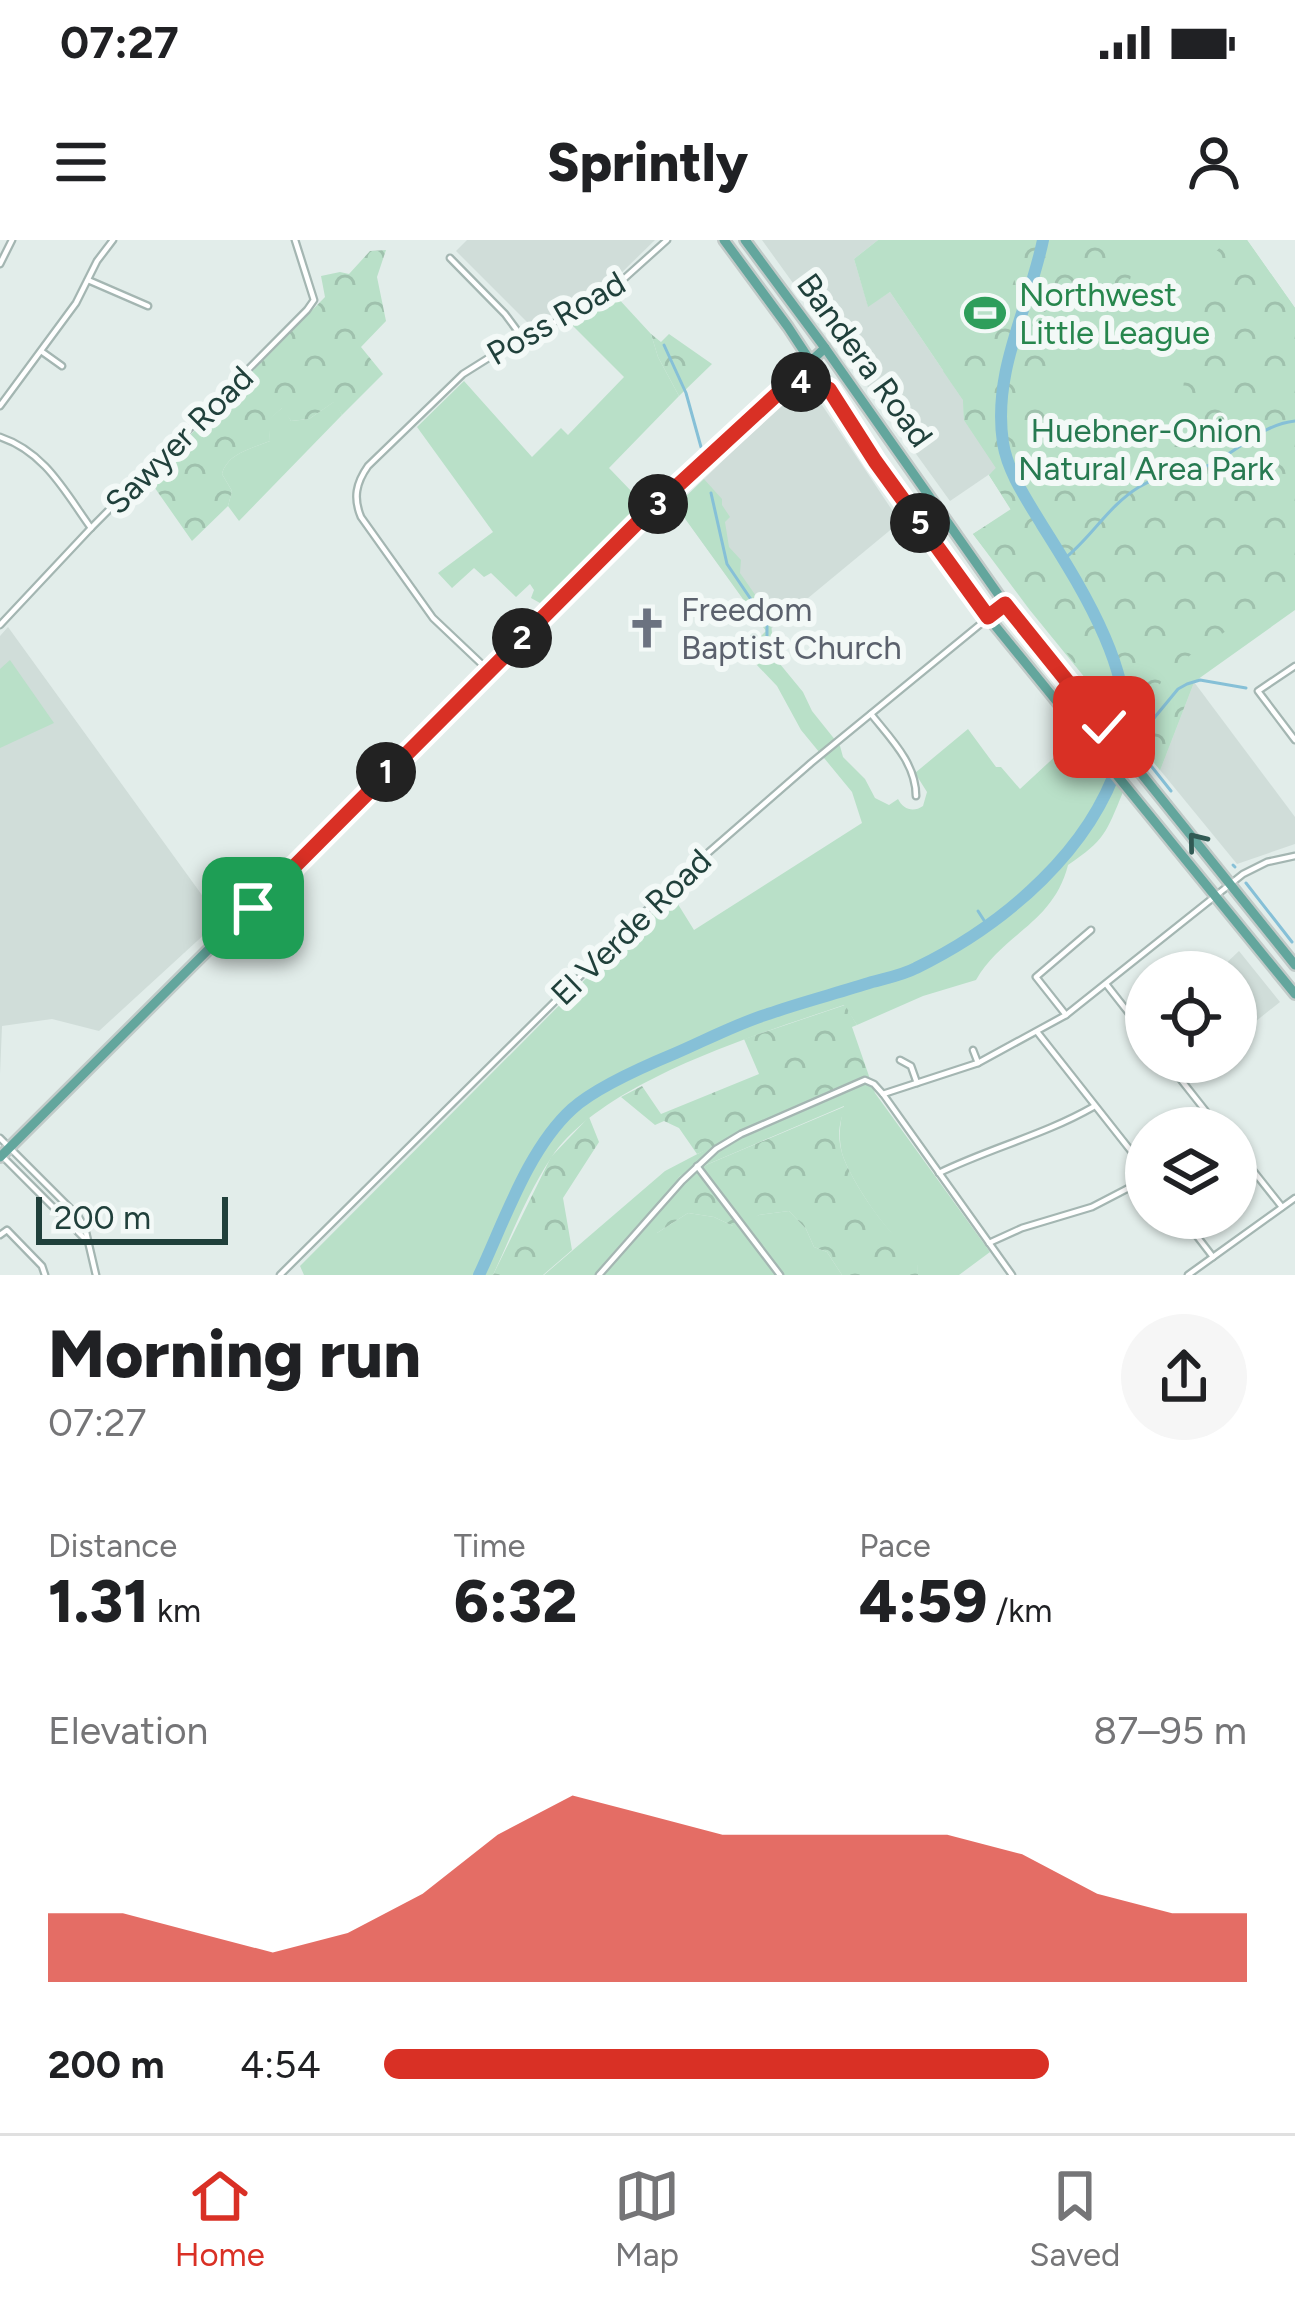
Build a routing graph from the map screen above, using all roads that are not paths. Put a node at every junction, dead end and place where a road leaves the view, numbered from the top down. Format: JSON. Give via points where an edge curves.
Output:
{"nodes":[{"id":1,"x":12,"y":240,"type":"edge"},
{"id":2,"x":113,"y":240,"type":"edge"},
{"id":3,"x":295,"y":240,"type":"edge"},
{"id":4,"x":667,"y":240,"type":"edge"},
{"id":5,"x":724,"y":240,"type":"edge"},
{"id":6,"x":745,"y":240,"type":"edge"},
{"id":7,"x":450,"y":258,"type":"dead end"},
{"id":8,"x":0,"y":264,"type":"edge"},
{"id":9,"x":88,"y":280,"type":"junction"},
{"id":10,"x":148,"y":306,"type":"dead end"},
{"id":11,"x":521,"y":337,"type":"junction"},
{"id":12,"x":826,"y":348,"type":"junction"},
{"id":13,"x":41,"y":351,"type":"junction"},
{"id":14,"x":811,"y":362,"type":"junction"},
{"id":15,"x":62,"y":366,"type":"dead end"},
{"id":16,"x":787,"y":385,"type":"junction"},
{"id":17,"x":829,"y":389,"type":"junction"},
{"id":18,"x":0,"y":406,"type":"edge"},
{"id":19,"x":0,"y":437,"type":"edge"},
{"id":20,"x":91,"y":528,"type":"junction"},
{"id":21,"x":1005,"y":604,"type":"junction"},
{"id":22,"x":988,"y":617,"type":"junction"},
{"id":23,"x":0,"y":625,"type":"edge"},
{"id":24,"x":1295,"y":666,"type":"edge"},
{"id":25,"x":489,"y":671,"type":"junction"},
{"id":26,"x":871,"y":713,"type":"junction"},
{"id":27,"x":1295,"y":740,"type":"edge"},
{"id":28,"x":916,"y":796,"type":"dead end"},
{"id":29,"x":1295,"y":856,"type":"edge"},
{"id":30,"x":1231,"y":884,"type":"junction"},
{"id":31,"x":1215,"y":897,"type":"junction"},
{"id":32,"x":1091,"y":930,"type":"dead end"},
{"id":33,"x":1295,"y":965,"type":"edge"},
{"id":34,"x":1106,"y":984,"type":"junction"},
{"id":35,"x":1295,"y":994,"type":"edge"},
{"id":36,"x":1125,"y":1008,"type":"edge"},
{"id":37,"x":1066,"y":1015,"type":"junction"},
{"id":38,"x":1037,"y":1032,"type":"junction"},
{"id":39,"x":973,"y":1050,"type":"dead end"},
{"id":40,"x":900,"y":1060,"type":"dead end"},
{"id":41,"x":978,"y":1063,"type":"junction"},
{"id":42,"x":916,"y":1082,"type":"junction"},
{"id":43,"x":1184,"y":1083,"type":"edge"},
{"id":44,"x":883,"y":1094,"type":"junction"},
{"id":45,"x":1096,"y":1106,"type":"junction"},
{"id":46,"x":1202,"y":1107,"type":"edge"},
{"id":47,"x":0,"y":1138,"type":"edge"},
{"id":48,"x":1125,"y":1143,"type":"edge"},
{"id":49,"x":3,"y":1154,"type":"edge"},
{"id":50,"x":697,"y":1166,"type":"junction"},
{"id":51,"x":939,"y":1173,"type":"junction"},
{"id":52,"x":1257,"y":1176,"type":"edge"},
{"id":53,"x":1125,"y":1190,"type":"edge"},
{"id":54,"x":1295,"y":1198,"type":"edge"},
{"id":55,"x":1282,"y":1208,"type":"junction"},
{"id":56,"x":0,"y":1235,"type":"edge"},
{"id":57,"x":1199,"y":1239,"type":"edge"},
{"id":58,"x":87,"y":1241,"type":"junction"},
{"id":59,"x":988,"y":1243,"type":"junction"},
{"id":60,"x":1213,"y":1257,"type":"junction"},
{"id":61,"x":46,"y":1275,"type":"edge"},
{"id":62,"x":96,"y":1275,"type":"edge"},
{"id":63,"x":280,"y":1275,"type":"edge"},
{"id":64,"x":599,"y":1275,"type":"edge"},
{"id":65,"x":780,"y":1275,"type":"edge"},
{"id":66,"x":1012,"y":1275,"type":"edge"},
{"id":67,"x":1188,"y":1275,"type":"edge"}],
"edges":[{"from":1,"to":8,"type":"street"},
{"from":2,"to":9,"type":"street"},
{"from":3,"to":20,"type":"street","name":"Sawyer Road","via":[[314,298],[307,310]]},
{"from":4,"to":11,"type":"street","name":"Poss Road","via":[[607,294]]},
{"from":5,"to":14,"type":"main road","name":"Bandera Road"},
{"from":6,"to":12,"type":"main road","name":"Bandera Road"},
{"from":7,"to":11,"type":"street"},
{"from":9,"to":10,"type":"street"},
{"from":9,"to":13,"type":"street"},
{"from":11,"to":25,"type":"street","name":"Poss Road","via":[[463,374],[365,470],[356,493],[361,517],[416,596]]},
{"from":12,"to":14,"type":"main road"},
{"from":12,"to":21,"type":"main road","name":"Bandera Road"},
{"from":13,"to":15,"type":"street"},
{"from":13,"to":18,"type":"street"},
{"from":14,"to":16,"type":"main road"},
{"from":14,"to":17,"type":"main road","name":"Bandera Road"},
{"from":16,"to":17,"type":"main road"},
{"from":16,"to":25,"type":"main road"},
{"from":17,"to":22,"type":"main road","name":"Bandera Road"},
{"from":19,"to":20,"type":"street","via":[[42,461]]},
{"from":20,"to":23,"type":"street","name":"Sawyer Road"},
{"from":21,"to":22,"type":"street","name":"El Verde Road"},
{"from":30,"to":21,"type":"main road","name":"Bandera Road","one_way":true},
{"from":22,"to":26,"type":"street","name":"El Verde Road"},
{"from":22,"to":31,"type":"main road","name":"Bandera Road"},
{"from":24,"to":27,"type":"street","via":[[1258,692]]},
{"from":25,"to":49,"type":"main road"},
{"from":26,"to":28,"type":"street","via":[[914,774]]},
{"from":26,"to":63,"type":"street","name":"El Verde Road","via":[[678,879]]},
{"from":29,"to":30,"type":"street"},
{"from":30,"to":31,"type":"street"},
{"from":30,"to":33,"type":"main road","name":"Bandera Road"},
{"from":31,"to":34,"type":"street"},
{"from":31,"to":35,"type":"main road","name":"Bandera Road"},
{"from":32,"to":37,"type":"street","via":[[1036,977]]},
{"from":34,"to":36,"type":"street"},
{"from":34,"to":37,"type":"street"},
{"from":37,"to":38,"type":"street"},
{"from":38,"to":41,"type":"street"},
{"from":38,"to":45,"type":"street"},
{"from":39,"to":41,"type":"street"},
{"from":40,"to":42,"type":"street"},
{"from":41,"to":42,"type":"street"},
{"from":42,"to":44,"type":"street"},
{"from":43,"to":46,"type":"street"},
{"from":44,"to":50,"type":"street","via":[[869,1081],[857,1083],[741,1134]]},
{"from":44,"to":51,"type":"street"},
{"from":45,"to":48,"type":"street"},
{"from":45,"to":51,"type":"street"},
{"from":47,"to":49,"type":"street"},
{"from":49,"to":58,"type":"street"},
{"from":49,"to":58,"type":"street","via":[[78,1216]]},
{"from":50,"to":64,"type":"street"},
{"from":50,"to":65,"type":"street"},
{"from":51,"to":59,"type":"street"},
{"from":52,"to":55,"type":"street"},
{"from":53,"to":59,"type":"street"},
{"from":54,"to":55,"type":"street"},
{"from":55,"to":60,"type":"street"},
{"from":56,"to":61,"type":"street","via":[[7,1230]]},
{"from":57,"to":60,"type":"street"},
{"from":58,"to":62,"type":"street"},
{"from":59,"to":66,"type":"street"},
{"from":60,"to":67,"type":"street"}]}
